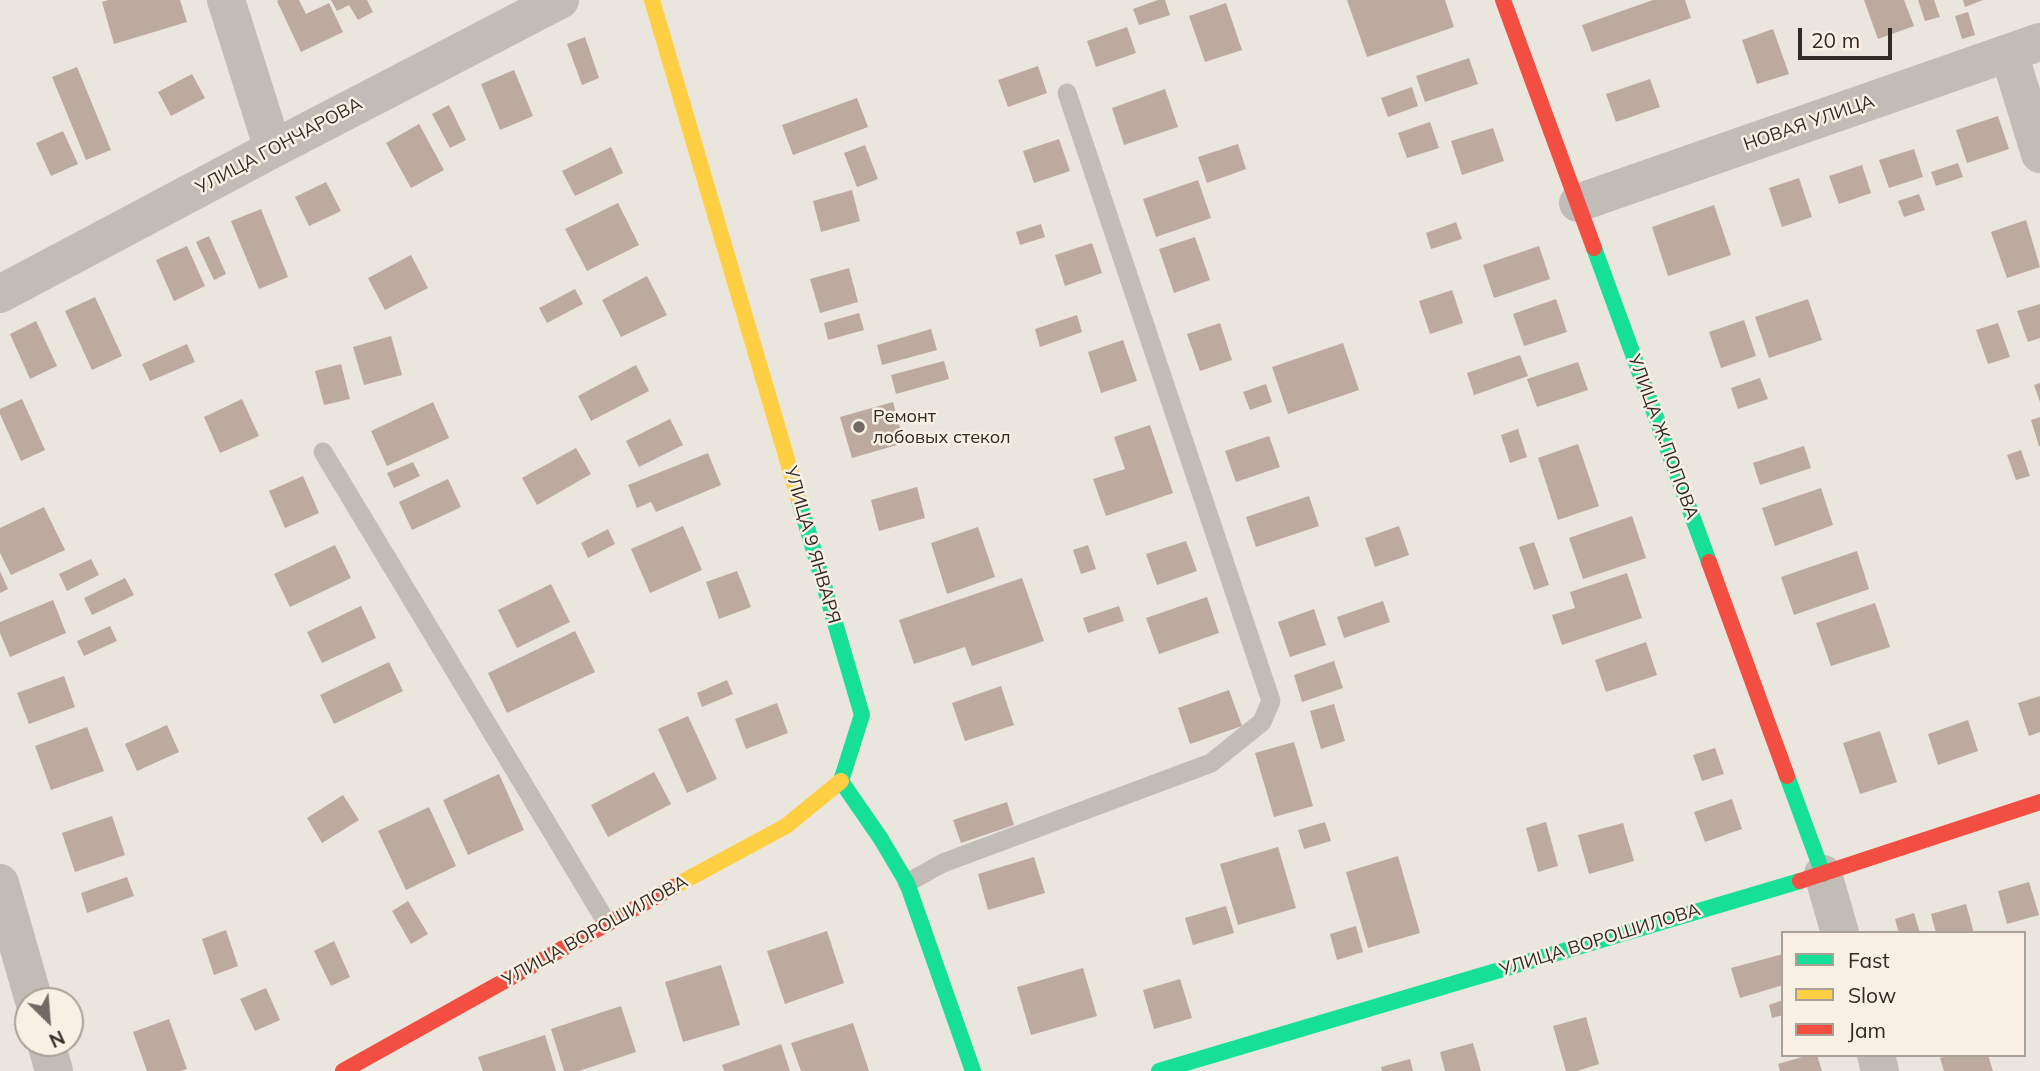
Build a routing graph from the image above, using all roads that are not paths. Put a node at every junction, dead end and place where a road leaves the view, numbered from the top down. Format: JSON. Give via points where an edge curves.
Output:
{"nodes":[{"id":1,"x":226,"y":0,"type":"edge"},
{"id":2,"x":560,"y":0,"type":"edge"},
{"id":3,"x":652,"y":0,"type":"edge"},
{"id":4,"x":1503,"y":0,"type":"edge"},
{"id":5,"x":2025,"y":48,"type":"edge"},
{"id":6,"x":1067,"y":93,"type":"dead end"},
{"id":7,"x":273,"y":149,"type":"junction"},
{"id":8,"x":2040,"y":153,"type":"edge"},
{"id":9,"x":1578,"y":203,"type":"junction"},
{"id":10,"x":0,"y":294,"type":"edge"},
{"id":11,"x":323,"y":452,"type":"dead end"},
{"id":12,"x":841,"y":781,"type":"junction"},
{"id":13,"x":2040,"y":802,"type":"edge"},
{"id":14,"x":1823,"y":874,"type":"junction"},
{"id":15,"x":0,"y":883,"type":"edge"},
{"id":16,"x":906,"y":883,"type":"junction"},
{"id":17,"x":607,"y":923,"type":"junction"},
{"id":18,"x":1839,"y":931,"type":"edge"},
{"id":19,"x":30,"y":987,"type":"edge"},
{"id":20,"x":343,"y":1071,"type":"edge"},
{"id":21,"x":973,"y":1071,"type":"edge"},
{"id":22,"x":1159,"y":1071,"type":"edge"}],
"edges":[{"from":1,"to":7,"type":"street"},
{"from":2,"to":7,"type":"street","name":"УЛИЦА ГОНЧАРОВА"},
{"from":3,"to":12,"type":"street","name":"УЛИЦА 9 ЯНВАРЯ","via":[[862,715]]},
{"from":4,"to":9,"type":"street","name":"УЛИЦА Ж.ПОПОВА"},
{"from":5,"to":8,"type":"street"},
{"from":5,"to":9,"type":"street","name":"НОВАЯ УЛИЦА"},
{"from":6,"to":16,"type":"lane","via":[[1271,701],[1262,722],[1211,763],[943,863]]},
{"from":7,"to":10,"type":"street","name":"УЛИЦА ГОНЧАРОВА"},
{"from":9,"to":14,"type":"street","name":"УЛИЦА Ж.ПОПОВА"},
{"from":11,"to":17,"type":"lane"},
{"from":12,"to":16,"type":"street"},
{"from":12,"to":17,"type":"street","name":"УЛИЦА ВОРОШИЛОВА","via":[[786,826]]},
{"from":13,"to":14,"type":"street","name":"УЛИЦА ВОРОШИЛОВА"},
{"from":14,"to":18,"type":"street"},
{"from":14,"to":22,"type":"street","name":"УЛИЦА ВОРОШИЛОВА"},
{"from":15,"to":19,"type":"street"},
{"from":16,"to":21,"type":"street"},
{"from":17,"to":20,"type":"street","name":"УЛИЦА ВОРОШИЛОВА"}]}
